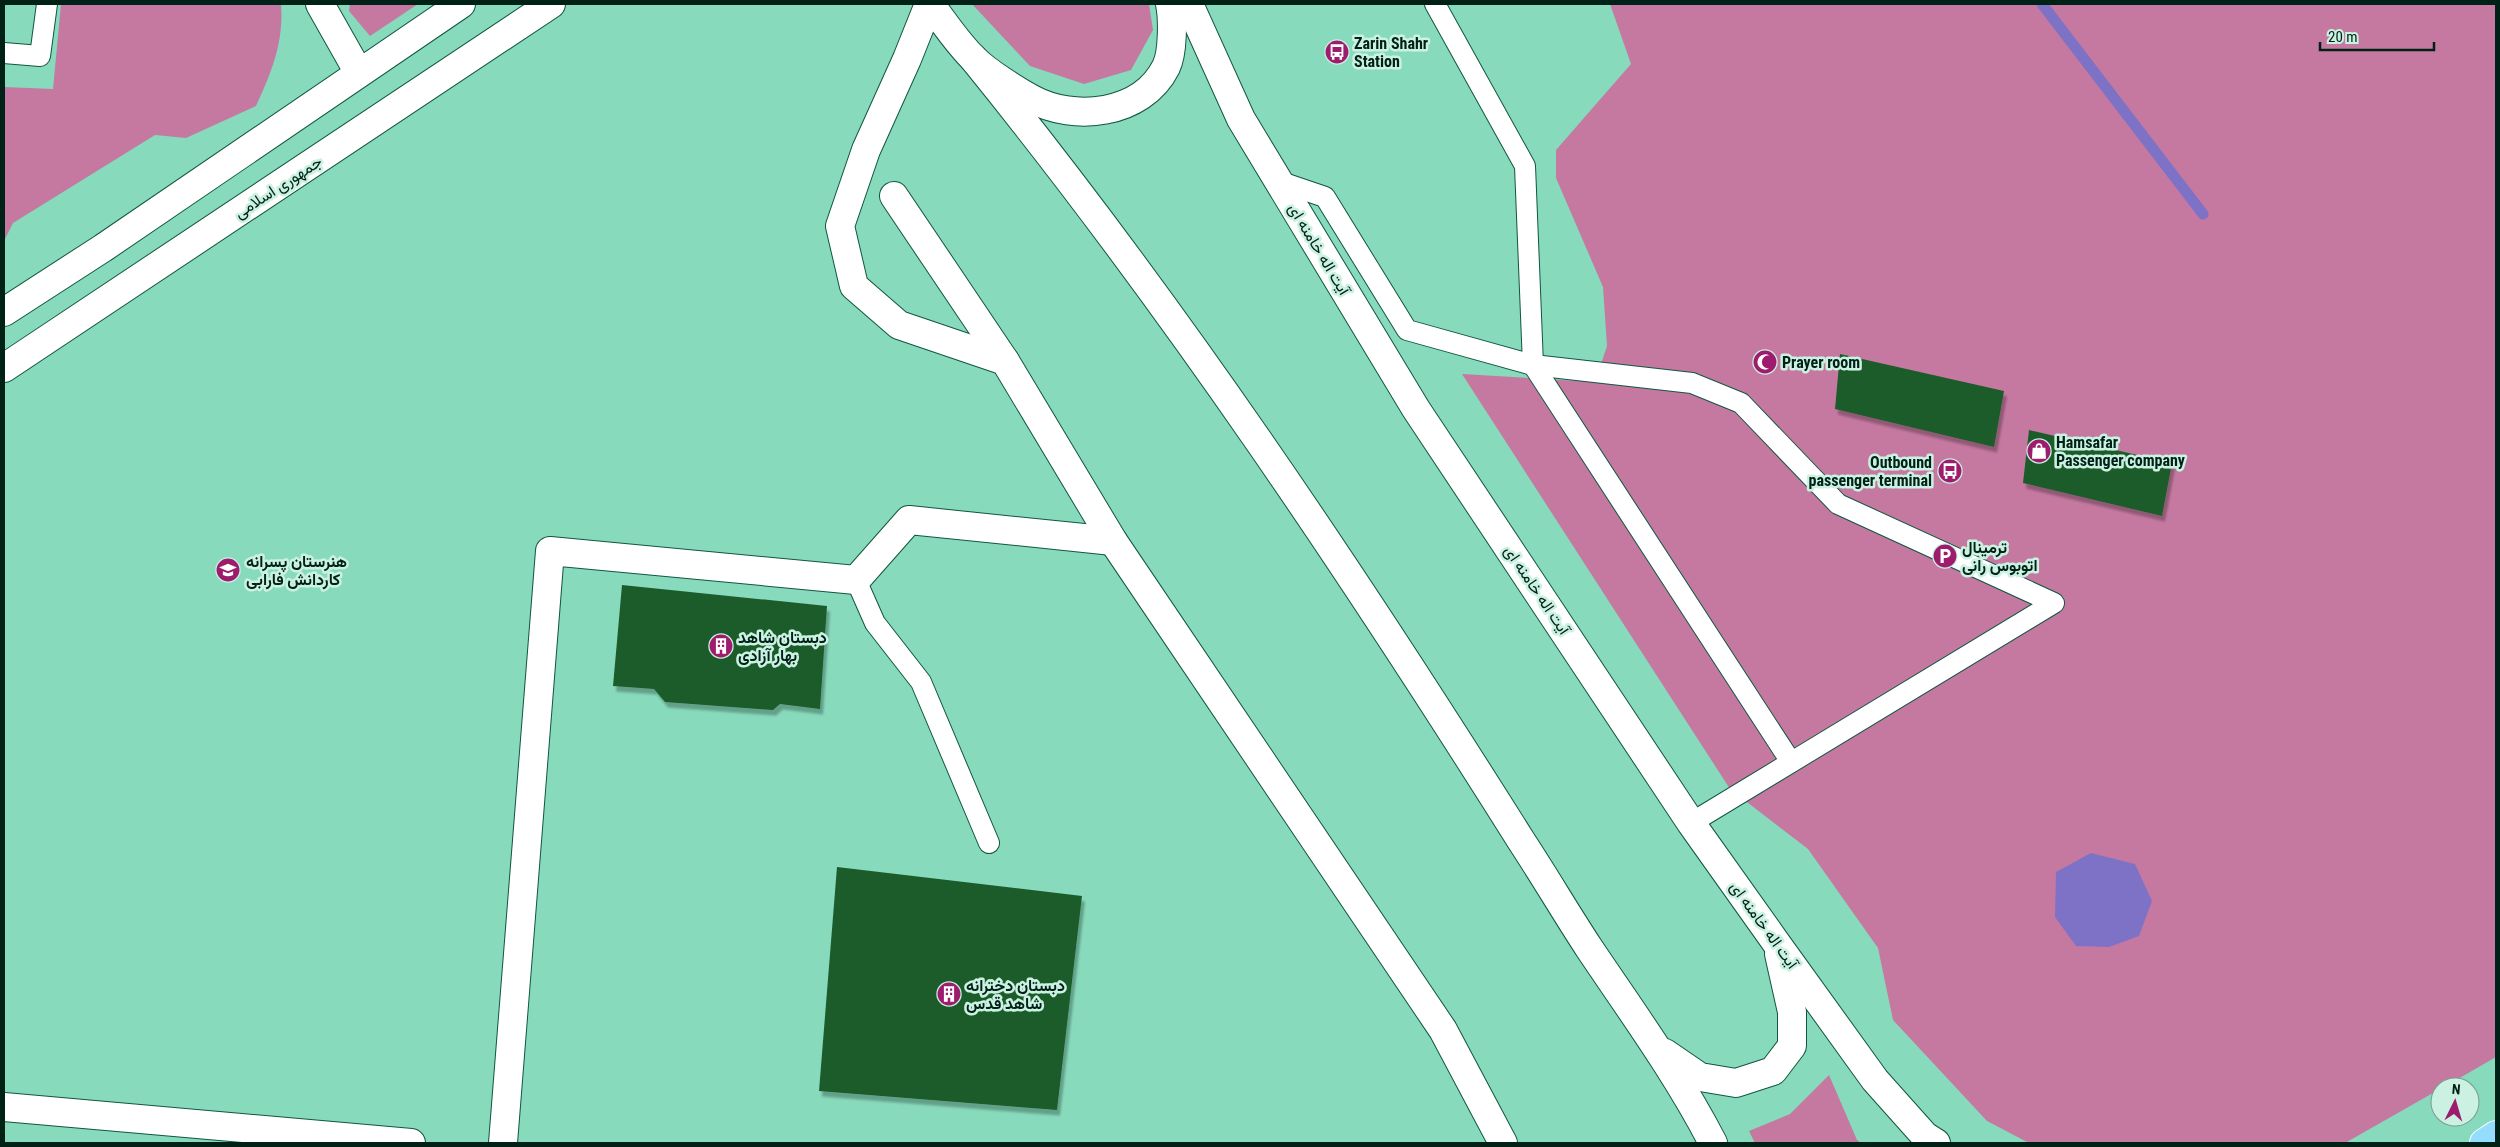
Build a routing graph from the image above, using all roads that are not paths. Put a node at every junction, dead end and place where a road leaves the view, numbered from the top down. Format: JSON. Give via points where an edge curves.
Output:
{"nodes":[{"id":1,"x":47,"y":4,"type":"edge"},
{"id":2,"x":320,"y":4,"type":"edge"},
{"id":3,"x":461,"y":4,"type":"edge"},
{"id":4,"x":551,"y":4,"type":"edge"},
{"id":5,"x":929,"y":4,"type":"edge"},
{"id":6,"x":1170,"y":4,"type":"edge"},
{"id":7,"x":1189,"y":4,"type":"edge"},
{"id":8,"x":1435,"y":4,"type":"edge"},
{"id":9,"x":4,"y":53,"type":"edge"},
{"id":10,"x":973,"y":58,"type":"junction"},
{"id":11,"x":359,"y":73,"type":"junction"},
{"id":12,"x":1278,"y":181,"type":"junction"},
{"id":13,"x":894,"y":196,"type":"dead end"},
{"id":14,"x":4,"y":312,"type":"edge"},
{"id":15,"x":1005,"y":361,"type":"junction"},
{"id":16,"x":1533,"y":365,"type":"junction"},
{"id":17,"x":4,"y":368,"type":"edge"},
{"id":18,"x":1113,"y":541,"type":"junction"},
{"id":19,"x":856,"y":580,"type":"junction"},
{"id":20,"x":1791,"y":762,"type":"junction"},
{"id":21,"x":1691,"y":823,"type":"junction"},
{"id":22,"x":989,"y":843,"type":"dead end"},
{"id":23,"x":1777,"y":944,"type":"junction"},
{"id":24,"x":1658,"y":1048,"type":"junction"},
{"id":25,"x":4,"y":1107,"type":"edge"},
{"id":26,"x":2496,"y":1130,"type":"edge"},
{"id":27,"x":2496,"y":1135,"type":"edge"},
{"id":28,"x":411,"y":1143,"type":"edge"},
{"id":29,"x":503,"y":1143,"type":"edge"},
{"id":30,"x":1504,"y":1143,"type":"edge"},
{"id":31,"x":1714,"y":1143,"type":"edge"},
{"id":32,"x":1936,"y":1143,"type":"edge"},
{"id":33,"x":2470,"y":1143,"type":"edge"},
{"id":34,"x":2484,"y":1143,"type":"edge"}],
"edges":[{"from":1,"to":9,"type":"lane","via":[[40,56]]},
{"from":2,"to":11,"type":"main road"},
{"from":3,"to":11,"type":"main road"},
{"from":4,"to":17,"type":"main road","name":"جمهوری اسلامی"},
{"from":5,"to":10,"type":"main road"},
{"from":5,"to":15,"type":"main road","via":[[908,59],[866,150],[840,226],[854,286],[899,325]]},
{"from":6,"to":10,"type":"main road","via":[[1173,22],[1166,67],[1146,93],[1116,109],[1072,112],[1033,100]]},
{"from":7,"to":12,"type":"main road","name":"آیت اله خامنه ای","via":[[1241,119]]},
{"from":8,"to":16,"type":"lane","via":[[1525,166]]},
{"from":10,"to":24,"type":"main road","via":[[1040,141],[1186,336],[1402,652],[1588,946]]},
{"from":11,"to":14,"type":"main road"},
{"from":12,"to":16,"type":"lane","via":[[1325,197],[1407,330]]},
{"from":12,"to":21,"type":"main road","name":"آیت اله خامنه ای","via":[[1416,409]]},
{"from":13,"to":15,"type":"main road"},
{"from":15,"to":18,"type":"main road"},
{"from":16,"to":20,"type":"lane"},
{"from":16,"to":20,"type":"lane","via":[[1692,383],[1741,403],[1838,504],[2054,603]]},
{"from":18,"to":19,"type":"main road","via":[[909,520]]},
{"from":18,"to":30,"type":"main road","via":[[1443,1030]]},
{"from":19,"to":22,"type":"lane","via":[[875,623],[921,682]]},
{"from":19,"to":29,"type":"main road","via":[[550,550]]},
{"from":20,"to":21,"type":"lane"},
{"from":21,"to":23,"type":"main road","name":"آیت اله خامنه ای"},
{"from":23,"to":24,"type":"main road","via":[[1792,1012],[1792,1046],[1773,1071],[1736,1083],[1700,1077]]},
{"from":23,"to":32,"type":"main road","name":"آیت اله خامنه ای","via":[[1875,1080],[1925,1136]]},
{"from":24,"to":31,"type":"main road"},
{"from":25,"to":28,"type":"main road"},
{"from":26,"to":33,"type":"main road"},
{"from":27,"to":34,"type":"highway"}]}
